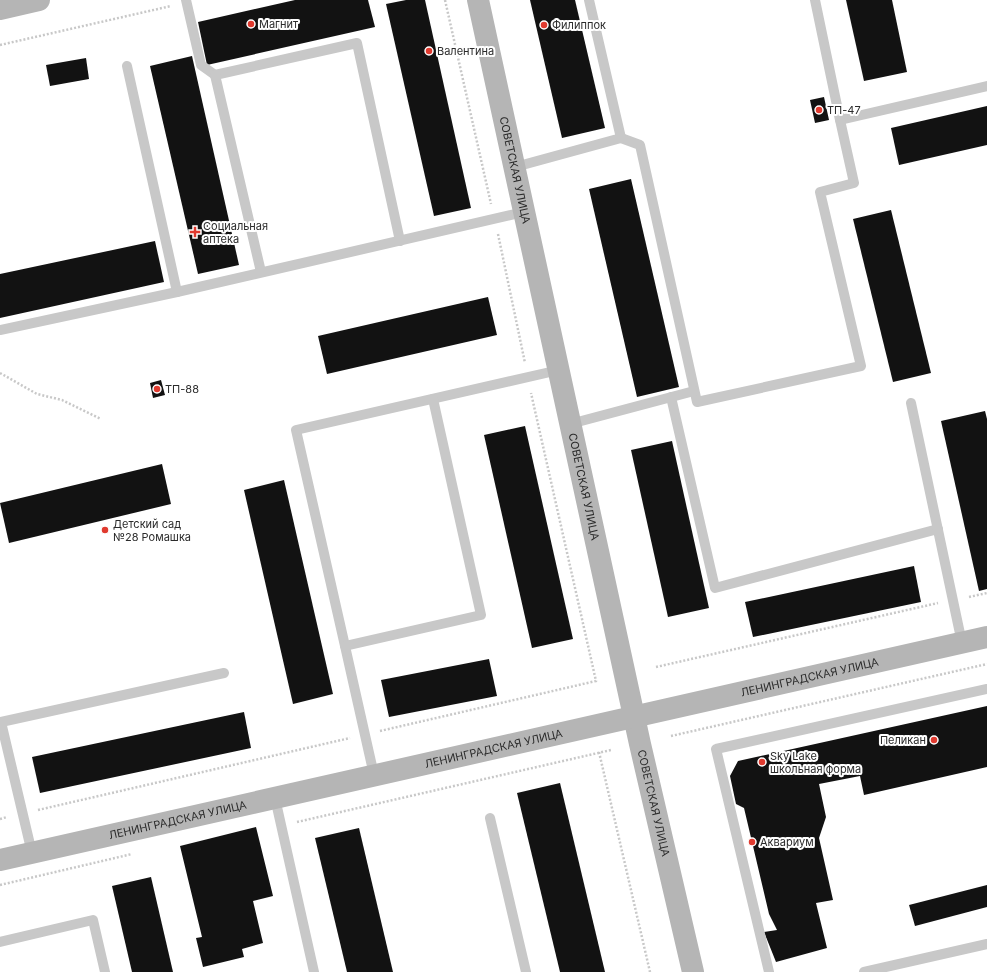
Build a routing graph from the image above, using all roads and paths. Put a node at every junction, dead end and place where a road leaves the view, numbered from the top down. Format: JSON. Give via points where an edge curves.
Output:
{"nodes":[{"id":1,"x":39,"y":0,"type":"edge"},
{"id":2,"x":445,"y":0,"type":"edge"},
{"id":3,"x":478,"y":0,"type":"edge"},
{"id":4,"x":589,"y":0,"type":"edge"},
{"id":5,"x":815,"y":0,"type":"edge"},
{"id":6,"x":186,"y":1,"type":"edge"},
{"id":7,"x":0,"y":9,"type":"edge"},
{"id":8,"x":0,"y":45,"type":"edge"},
{"id":9,"x":127,"y":66,"type":"dead end"},
{"id":10,"x":215,"y":75,"type":"junction"},
{"id":11,"x":987,"y":86,"type":"edge"},
{"id":12,"x":840,"y":120,"type":"junction"},
{"id":13,"x":621,"y":138,"type":"junction"},
{"id":14,"x":515,"y":167,"type":"junction"},
{"id":15,"x":524,"y":212,"type":"junction"},
{"id":16,"x":495,"y":219,"type":"junction"},
{"id":17,"x":400,"y":240,"type":"junction"},
{"id":18,"x":260,"y":272,"type":"junction"},
{"id":19,"x":177,"y":292,"type":"junction"},
{"id":20,"x":0,"y":330,"type":"edge"},
{"id":21,"x":559,"y":370,"type":"junction"},
{"id":22,"x":0,"y":373,"type":"edge"},
{"id":23,"x":528,"y":378,"type":"junction"},
{"id":24,"x":694,"y":391,"type":"junction"},
{"id":25,"x":671,"y":397,"type":"junction"},
{"id":26,"x":433,"y":399,"type":"junction"},
{"id":27,"x":911,"y":403,"type":"dead end"},
{"id":28,"x":101,"y":419,"type":"dead end"},
{"id":29,"x":570,"y":424,"type":"junction"},
{"id":30,"x":938,"y":529,"type":"junction"},
{"id":31,"x":987,"y":593,"type":"edge"},
{"id":32,"x":953,"y":600,"type":"junction"},
{"id":33,"x":987,"y":637,"type":"edge"},
{"id":34,"x":962,"y":643,"type":"junction"},
{"id":35,"x":345,"y":646,"type":"junction"},
{"id":36,"x":987,"y":664,"type":"edge"},
{"id":37,"x":656,"y":668,"type":"dead end"},
{"id":38,"x":224,"y":673,"type":"dead end"},
{"id":39,"x":987,"y":689,"type":"edge"},
{"id":40,"x":634,"y":716,"type":"junction"},
{"id":41,"x":365,"y":734,"type":"junction"},
{"id":42,"x":671,"y":736,"type":"dead end"},
{"id":43,"x":611,"y":750,"type":"dead end"},
{"id":44,"x":600,"y":752,"type":"junction"},
{"id":45,"x":374,"y":775,"type":"junction"},
{"id":46,"x":275,"y":798,"type":"junction"},
{"id":47,"x":22,"y":813,"type":"junction"},
{"id":48,"x":490,"y":818,"type":"dead end"},
{"id":49,"x":0,"y":819,"type":"edge"},
{"id":50,"x":279,"y":820,"type":"junction"},
{"id":51,"x":32,"y":853,"type":"junction"},
{"id":52,"x":140,"y":853,"type":"dead end"},
{"id":53,"x":0,"y":860,"type":"edge"},
{"id":54,"x":0,"y":885,"type":"edge"},
{"id":55,"x":0,"y":942,"type":"edge"},
{"id":56,"x":987,"y":944,"type":"edge"},
{"id":57,"x":105,"y":972,"type":"edge"},
{"id":58,"x":314,"y":972,"type":"edge"},
{"id":59,"x":526,"y":972,"type":"edge"},
{"id":60,"x":650,"y":972,"type":"edge"},
{"id":61,"x":693,"y":972,"type":"edge"},
{"id":62,"x":769,"y":972,"type":"edge"},
{"id":63,"x":864,"y":972,"type":"edge"}],
"edges":[{"from":1,"to":7,"type":"main road"},
{"from":2,"to":16,"type":"path"},
{"from":3,"to":14,"type":"main road","name":"СОВЕТСКАЯ УЛИЦА"},
{"from":4,"to":13,"type":"lane"},
{"from":5,"to":12,"type":"lane"},
{"from":6,"to":8,"type":"path"},
{"from":6,"to":10,"type":"lane","via":[[201,64]]},
{"from":9,"to":19,"type":"lane"},
{"from":10,"to":17,"type":"lane","via":[[356,43]]},
{"from":10,"to":18,"type":"lane"},
{"from":11,"to":12,"type":"lane"},
{"from":12,"to":24,"type":"lane","via":[[854,183],[820,192],[861,366],[697,402]]},
{"from":13,"to":14,"type":"lane"},
{"from":13,"to":24,"type":"lane","via":[[640,145]]},
{"from":14,"to":15,"type":"main road","name":"СОВЕТСКАЯ УЛИЦА"},
{"from":15,"to":16,"type":"lane"},
{"from":15,"to":21,"type":"main road","name":"СОВЕТСКАЯ УЛИЦА"},
{"from":16,"to":17,"type":"lane"},
{"from":16,"to":23,"type":"path"},
{"from":17,"to":18,"type":"lane"},
{"from":18,"to":19,"type":"lane"},
{"from":19,"to":20,"type":"lane"},
{"from":21,"to":23,"type":"lane"},
{"from":21,"to":29,"type":"main road","name":"СОВЕТСКАЯ УЛИЦА"},
{"from":22,"to":28,"type":"path","via":[[37,394],[62,400]]},
{"from":23,"to":26,"type":"lane"},
{"from":23,"to":41,"type":"path","via":[[596,681]]},
{"from":24,"to":25,"type":"lane"},
{"from":25,"to":29,"type":"lane"},
{"from":25,"to":30,"type":"lane","via":[[715,588]]},
{"from":26,"to":35,"type":"lane","via":[[480,615]]},
{"from":26,"to":35,"type":"lane","via":[[296,430]]},
{"from":27,"to":30,"type":"lane"},
{"from":29,"to":40,"type":"main road","name":"СОВЕТСКАЯ УЛИЦА"},
{"from":30,"to":32,"type":"lane"},
{"from":31,"to":32,"type":"path"},
{"from":32,"to":34,"type":"lane"},
{"from":32,"to":37,"type":"path"},
{"from":33,"to":34,"type":"main road","name":"ЛЕНИНГРАДСКАЯ УЛИЦА"},
{"from":34,"to":40,"type":"main road","name":"ЛЕНИНГРАДСКАЯ УЛИЦА"},
{"from":35,"to":41,"type":"lane"},
{"from":36,"to":42,"type":"path"},
{"from":38,"to":47,"type":"lane","via":[[1,722]]},
{"from":39,"to":62,"type":"lane","via":[[716,749]]},
{"from":40,"to":45,"type":"main road","name":"ЛЕНИНГРАДСКАЯ УЛИЦА"},
{"from":40,"to":61,"type":"main road","name":"СОВЕТСКАЯ УЛИЦА"},
{"from":41,"to":45,"type":"lane"},
{"from":41,"to":47,"type":"path"},
{"from":43,"to":44,"type":"path"},
{"from":44,"to":50,"type":"path","via":[[291,824]]},
{"from":44,"to":60,"type":"path"},
{"from":45,"to":46,"type":"main road","name":"ЛЕНИНГРАДСКАЯ УЛИЦА"},
{"from":46,"to":50,"type":"lane"},
{"from":46,"to":51,"type":"main road","name":"ЛЕНИНГРАДСКАЯ УЛИЦА"},
{"from":47,"to":49,"type":"path"},
{"from":47,"to":51,"type":"lane"},
{"from":48,"to":59,"type":"lane"},
{"from":50,"to":58,"type":"lane"},
{"from":51,"to":53,"type":"main road","name":"ЛЕНИНГРАДСКАЯ УЛИЦА"},
{"from":52,"to":54,"type":"path"},
{"from":55,"to":57,"type":"lane","via":[[93,920]]},
{"from":56,"to":63,"type":"lane"}]}
